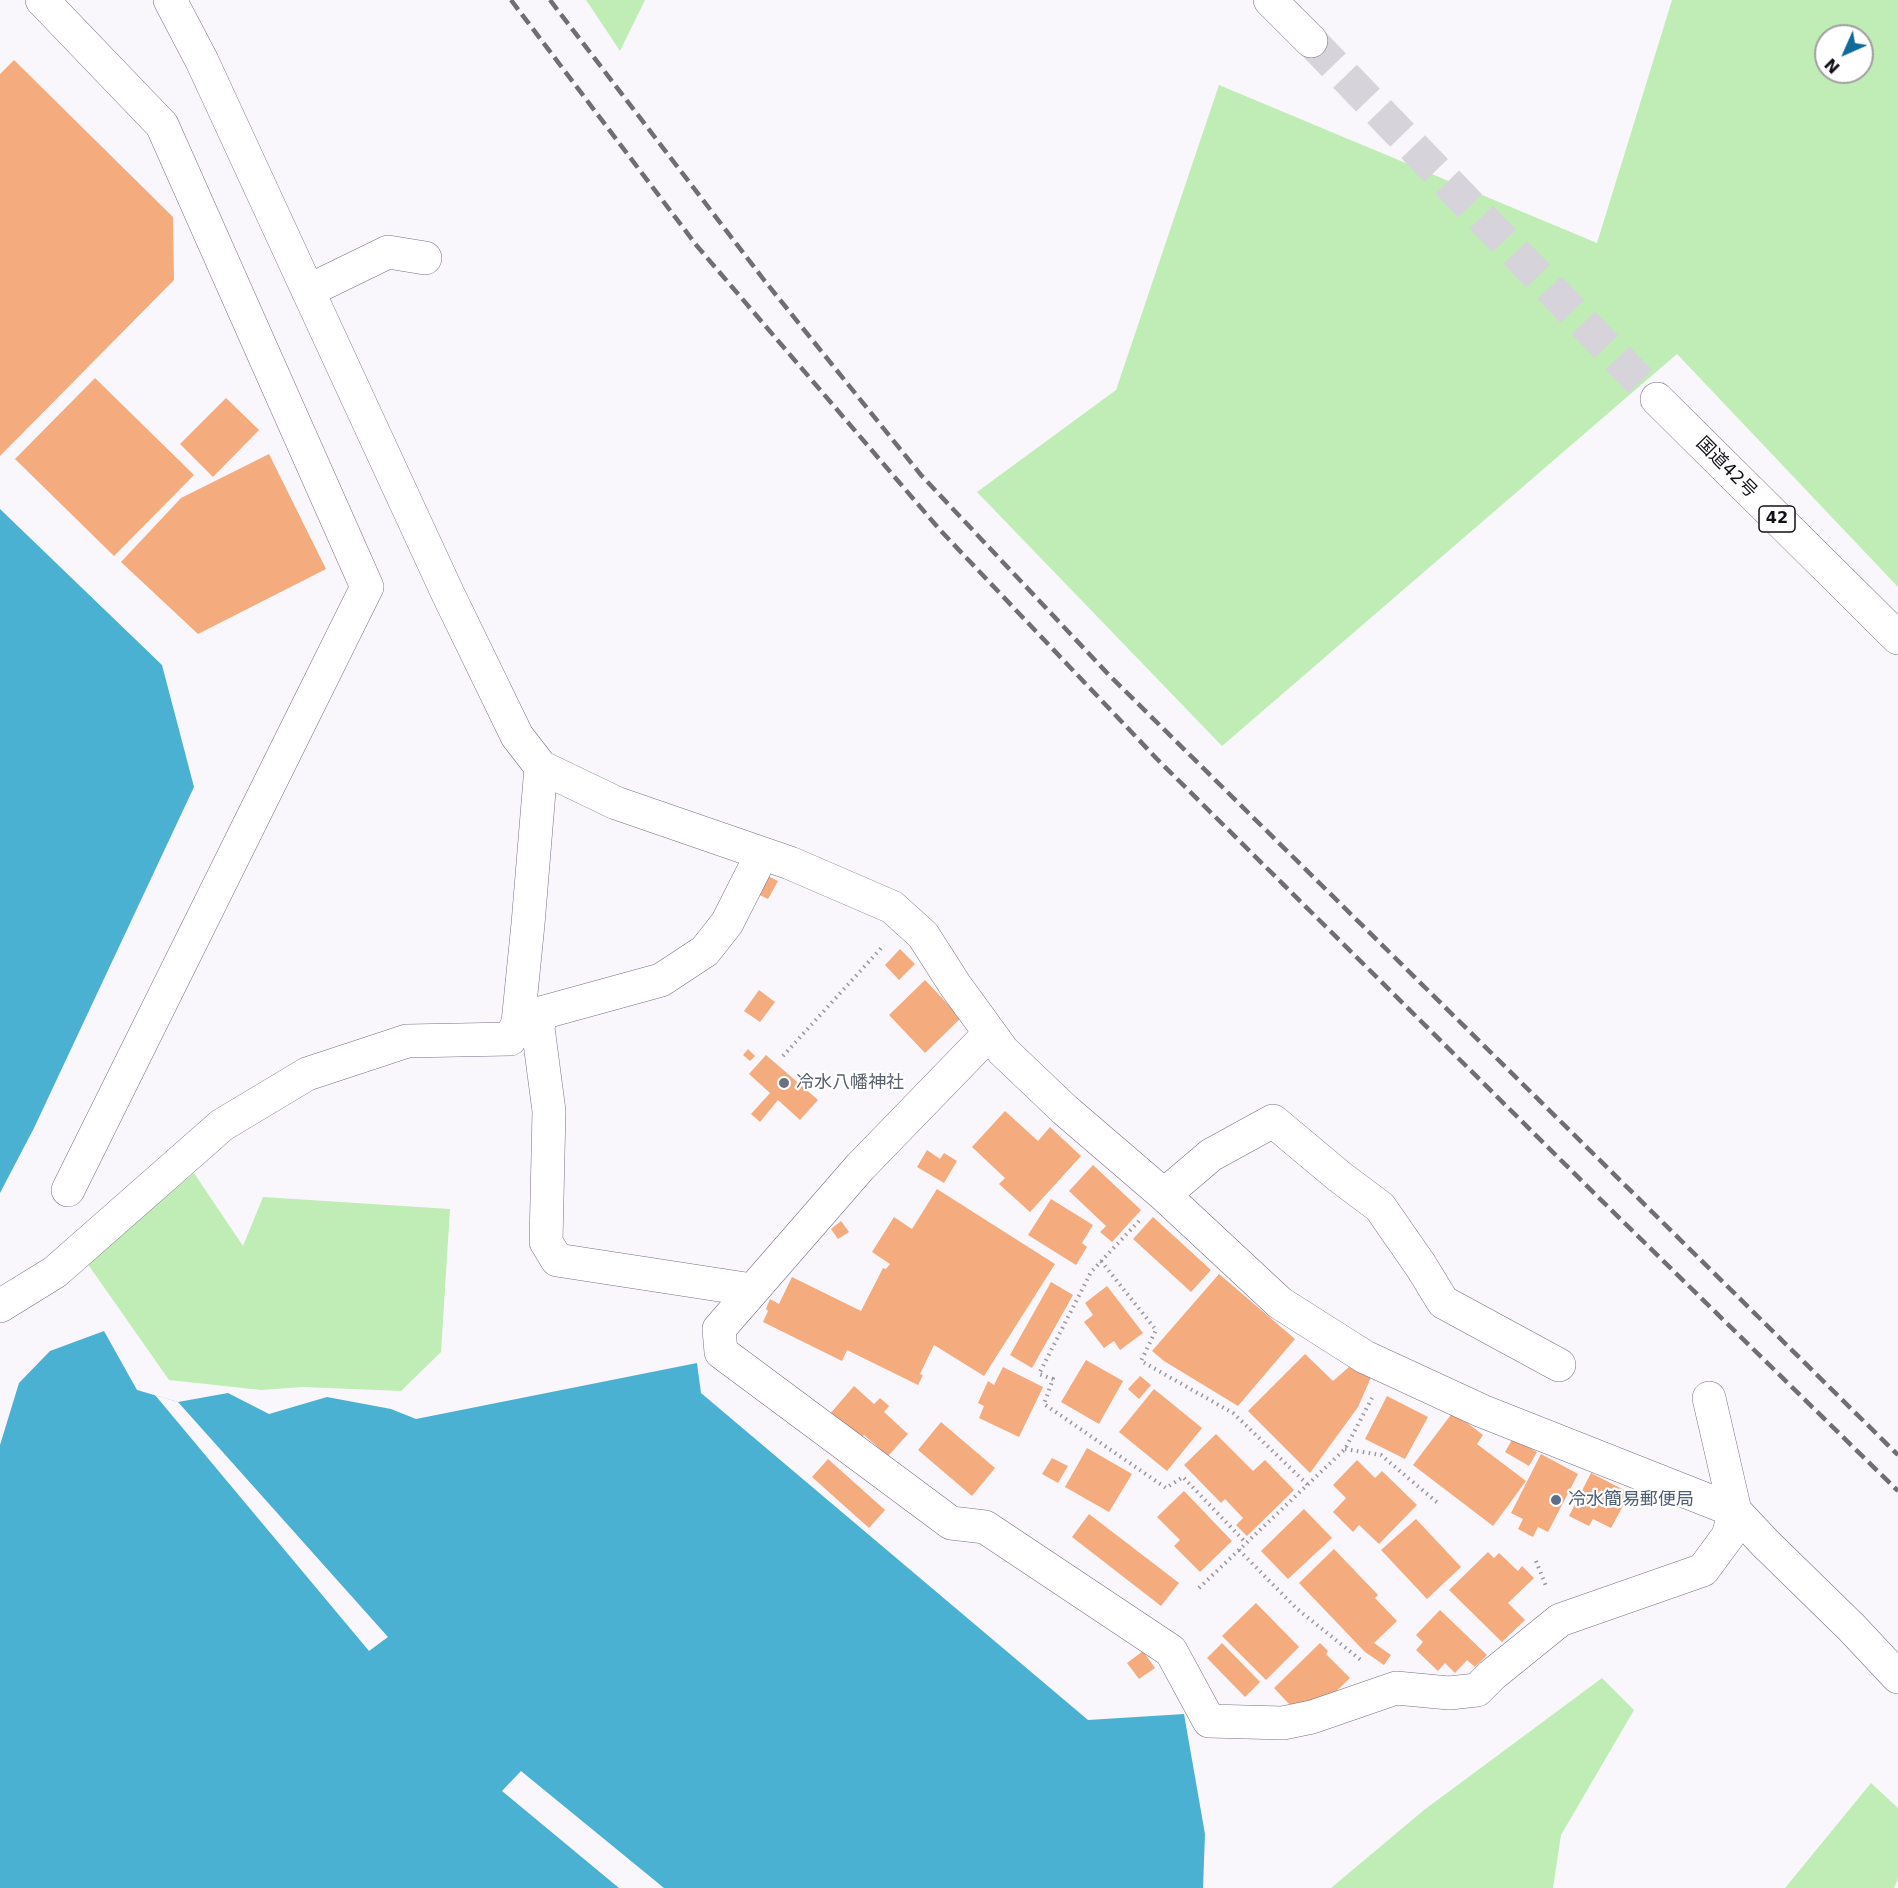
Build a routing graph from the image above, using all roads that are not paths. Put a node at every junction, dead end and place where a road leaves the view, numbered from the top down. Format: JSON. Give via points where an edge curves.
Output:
{"nodes":[{"id":1,"x":42,"y":0,"type":"edge"},
{"id":2,"x":170,"y":0,"type":"edge"},
{"id":3,"x":1270,"y":0,"type":"edge"},
{"id":4,"x":1311,"y":41,"type":"tunnel mouth"},
{"id":5,"x":425,"y":258,"type":"dead end"},
{"id":6,"x":308,"y":291,"type":"junction"},
{"id":7,"x":1657,"y":399,"type":"tunnel mouth"},
{"id":8,"x":1898,"y":638,"type":"edge"},
{"id":9,"x":541,"y":767,"type":"junction"},
{"id":10,"x":762,"y":854,"type":"junction"},
{"id":11,"x":528,"y":1025,"type":"junction"},
{"id":12,"x":990,"y":1033,"type":"junction"},
{"id":13,"x":68,"y":1190,"type":"dead end"},
{"id":14,"x":1164,"y":1195,"type":"junction"},
{"id":15,"x":753,"y":1290,"type":"junction"},
{"id":16,"x":0,"y":1306,"type":"edge"},
{"id":17,"x":1559,"y":1365,"type":"dead end"},
{"id":18,"x":1709,"y":1398,"type":"dead end"},
{"id":19,"x":1735,"y":1510,"type":"junction"},
{"id":20,"x":1898,"y":1677,"type":"edge"}],
"edges":[{"from":1,"to":13,"type":"main road","via":[[162,125],[367,587]]},
{"from":2,"to":6,"type":"main road"},
{"from":3,"to":4,"type":"main road"},
{"from":5,"to":6,"type":"main road","via":[[388,252]]},
{"from":6,"to":9,"type":"main road","via":[[516,736]]},
{"from":7,"to":8,"type":"main road","name":"国道42号","number":"42"},
{"from":9,"to":10,"type":"main road","via":[[616,803]]},
{"from":9,"to":11,"type":"main road","via":[[528,924]]},
{"from":10,"to":11,"type":"main road","via":[[727,924],[705,951],[661,980],[542,1013]]},
{"from":10,"to":12,"type":"main road","via":[[892,907],[923,935]]},
{"from":11,"to":15,"type":"main road","via":[[549,1111],[546,1242],[556,1260]]},
{"from":11,"to":16,"type":"main road","via":[[510,1039],[408,1041],[306,1074],[222,1125],[55,1272]]},
{"from":12,"to":14,"type":"main road","via":[[1003,1051],[1065,1110]]},
{"from":12,"to":15,"type":"main road","via":[[860,1167]]},
{"from":14,"to":17,"type":"main road","via":[[1211,1155],[1273,1121],[1380,1207],[1443,1302]]},
{"from":14,"to":19,"type":"main road","via":[[1280,1303],[1365,1357],[1482,1411]]},
{"from":15,"to":19,"type":"main road","via":[[719,1329],[722,1352],[951,1523],[985,1527],[1172,1651],[1209,1721],[1282,1723],[1312,1717],[1396,1688],[1449,1693],[1477,1690],[1560,1620],[1703,1569],[1728,1536]]},
{"from":18,"to":19,"type":"main road"},
{"from":19,"to":20,"type":"main road"}]}
